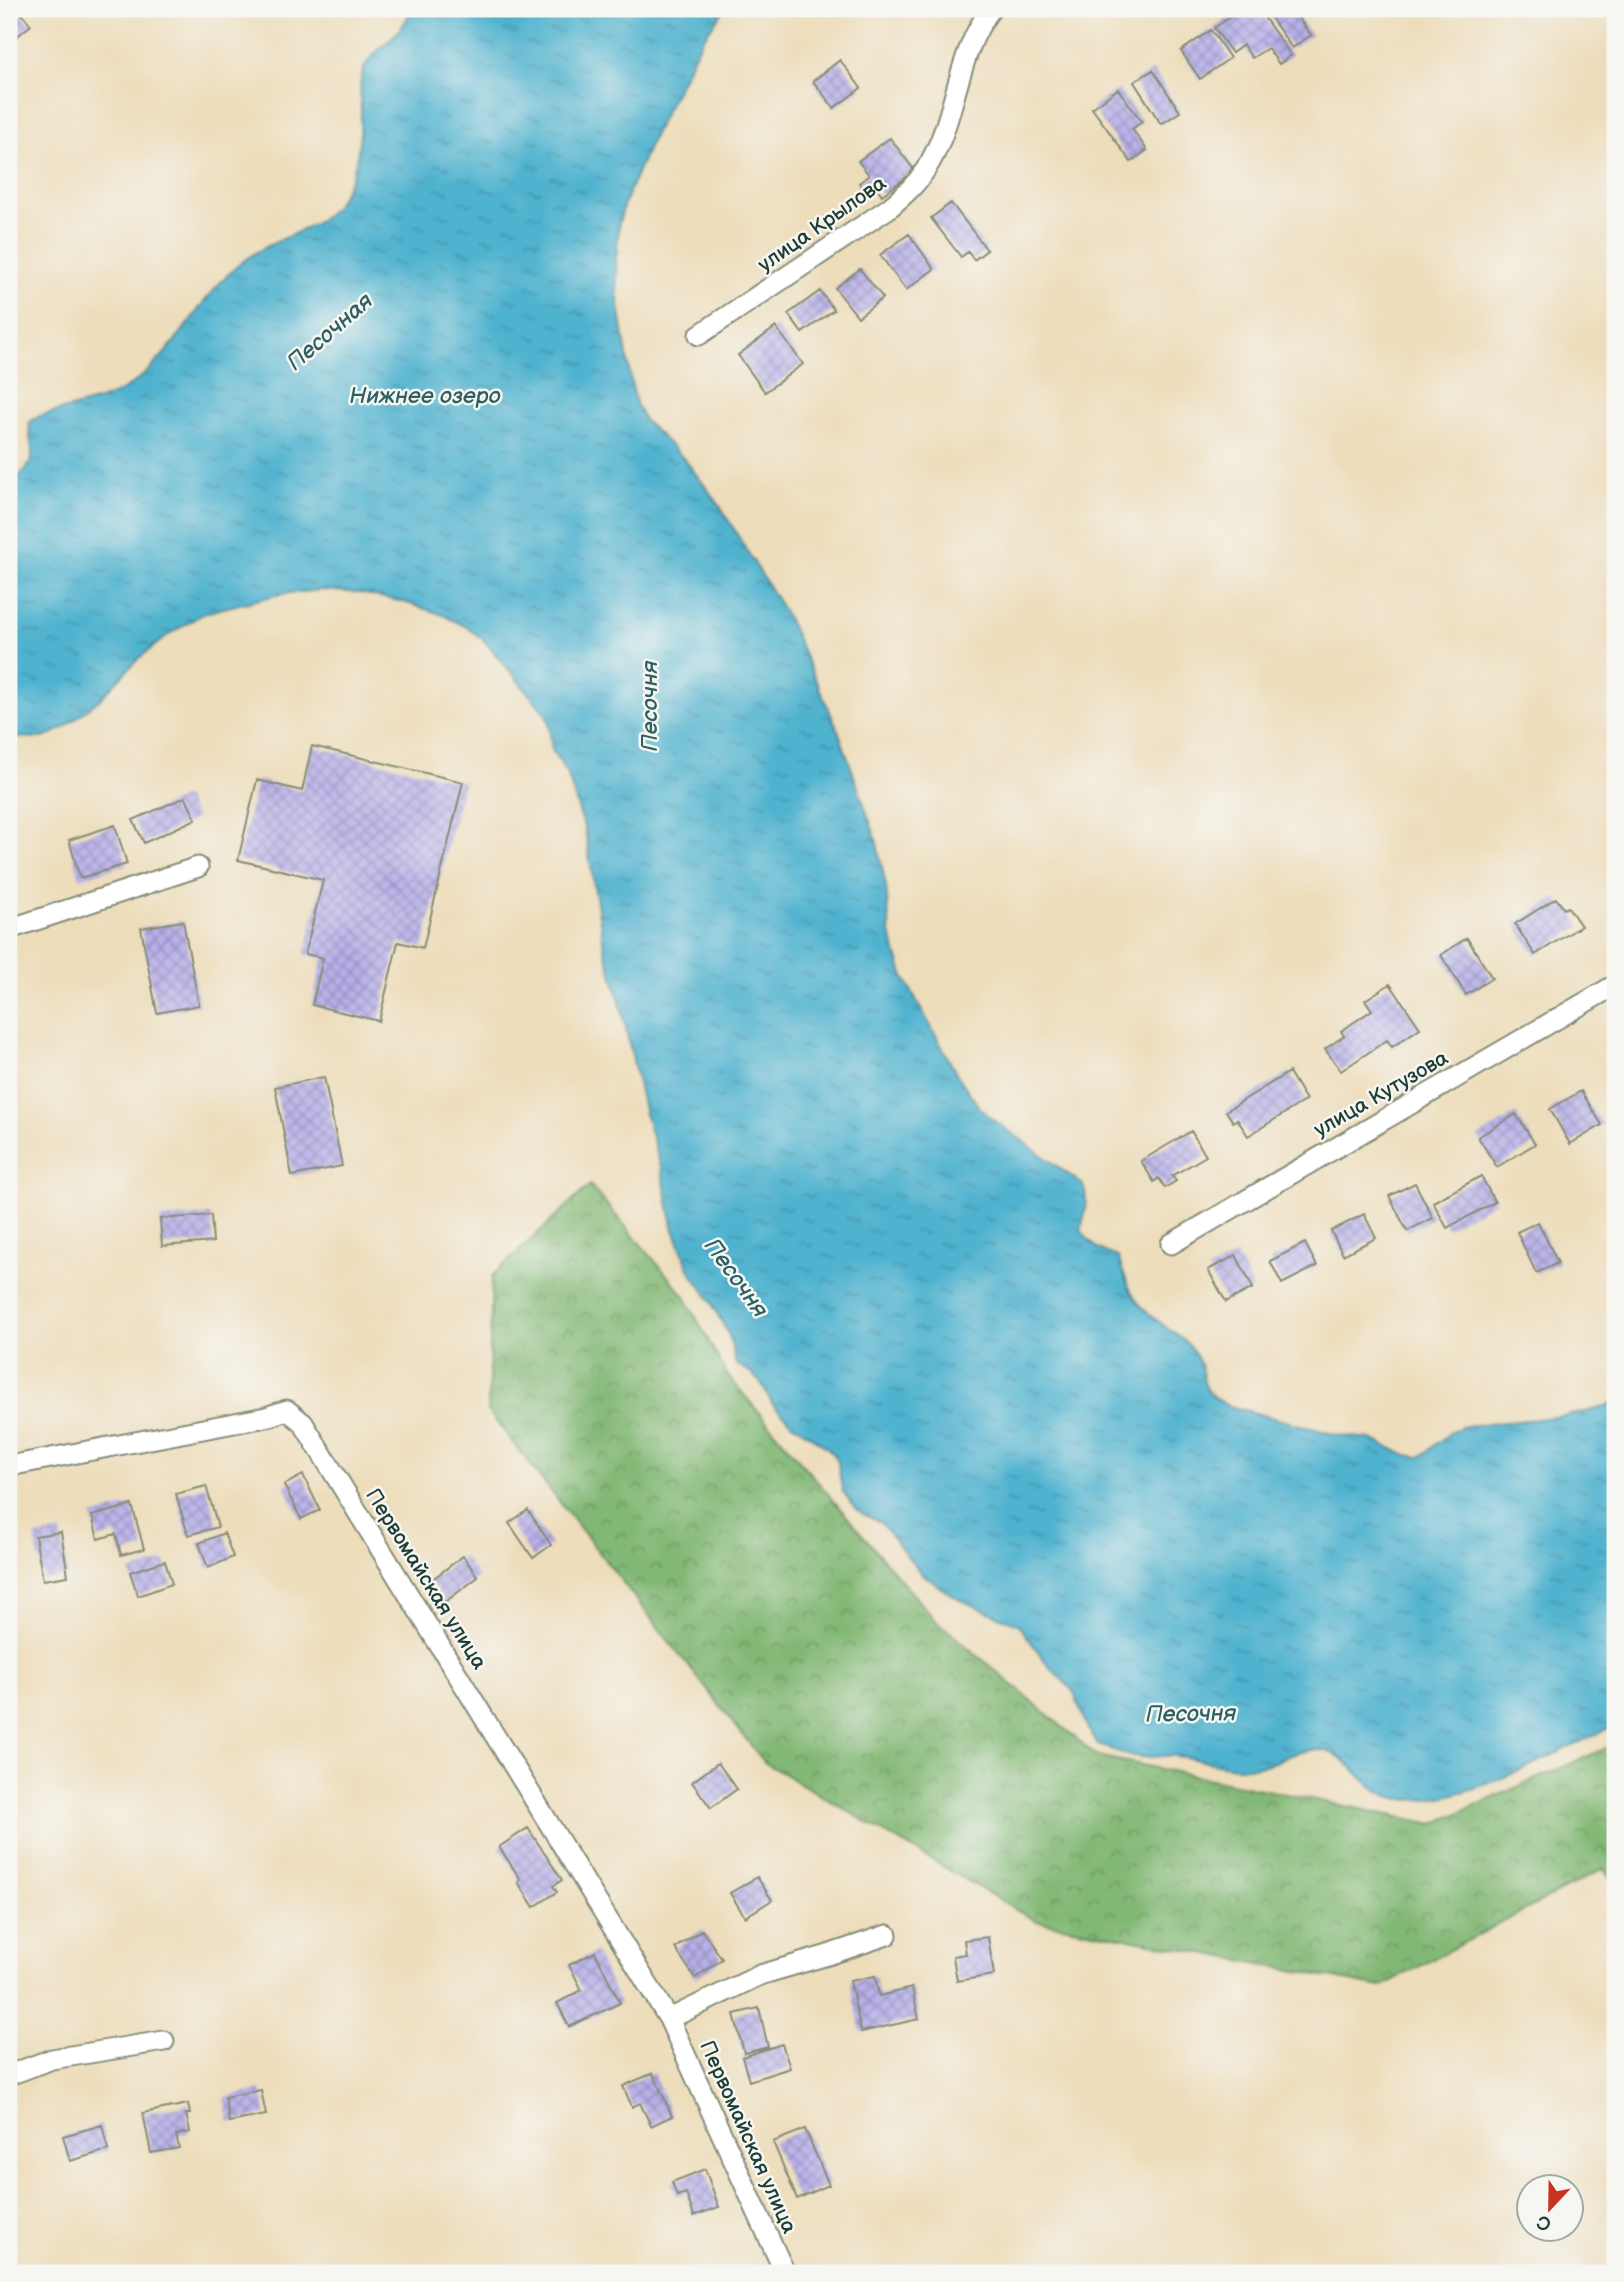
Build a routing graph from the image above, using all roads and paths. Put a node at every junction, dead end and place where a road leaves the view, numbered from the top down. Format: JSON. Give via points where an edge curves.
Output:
{"nodes":[{"id":1,"x":991,"y":9,"type":"edge"},
{"id":2,"x":699,"y":335,"type":"dead end"},
{"id":3,"x":198,"y":867,"type":"dead end"},
{"id":4,"x":9,"y":929,"type":"edge"},
{"id":5,"x":1615,"y":985,"type":"edge"},
{"id":6,"x":1171,"y":1244,"type":"dead end"},
{"id":7,"x":9,"y":1466,"type":"edge"},
{"id":8,"x":887,"y":1935,"type":"dead end"},
{"id":9,"x":669,"y":2019,"type":"junction"},
{"id":10,"x":164,"y":2040,"type":"dead end"},
{"id":11,"x":9,"y":2075,"type":"edge"},
{"id":12,"x":785,"y":2273,"type":"edge"}],
"edges":[{"from":1,"to":2,"type":"street","name":"улица Крылова","via":[[967,55],[927,168],[910,190]]},
{"from":3,"to":4,"type":"street"},
{"from":5,"to":6,"type":"street","name":"улица Кутузова"},
{"from":7,"to":9,"type":"street","name":"Первомайская улица","via":[[287,1410],[303,1423]]},
{"from":8,"to":9,"type":"street","via":[[760,1975]]},
{"from":9,"to":12,"type":"street","name":"Первомайская улица"},
{"from":10,"to":11,"type":"street","via":[[51,2059]]}]}
